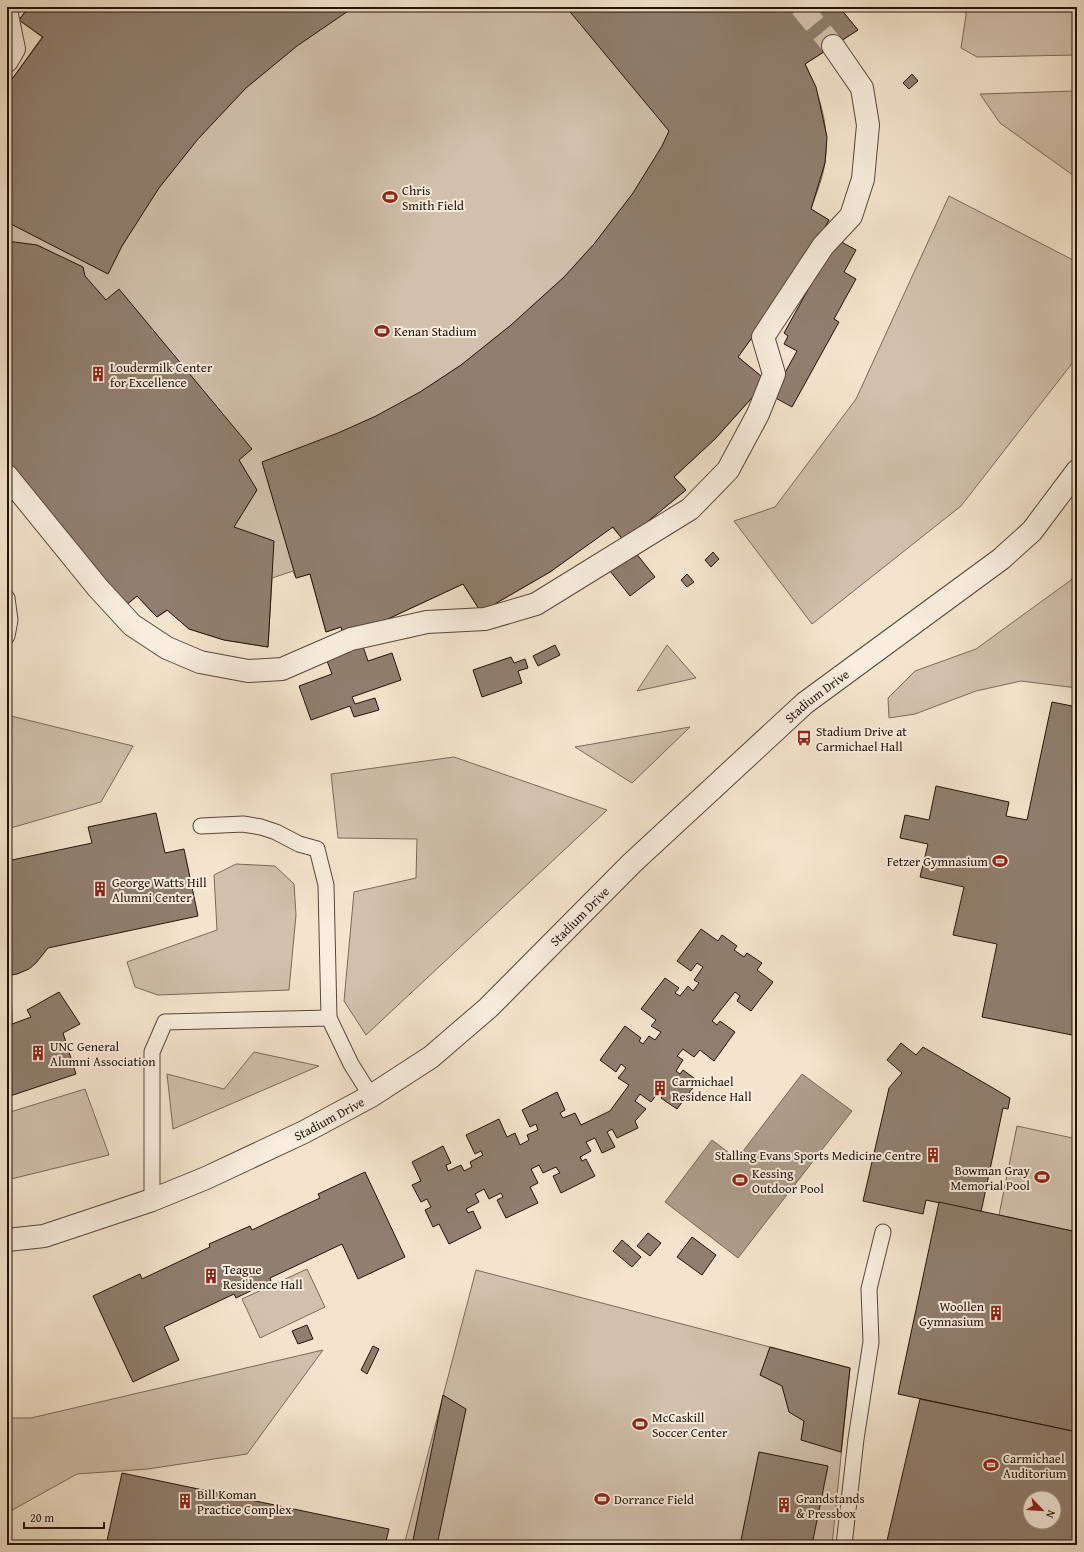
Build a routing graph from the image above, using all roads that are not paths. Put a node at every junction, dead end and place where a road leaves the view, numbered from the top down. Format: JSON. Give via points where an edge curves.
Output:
{"nodes":[{"id":1,"x":7,"y":15,"type":"edge"},
{"id":2,"x":833,"y":46,"type":"tunnel mouth"},
{"id":3,"x":7,"y":61,"type":"edge"},
{"id":4,"x":1077,"y":471,"type":"edge"},
{"id":5,"x":7,"y":476,"type":"edge"},
{"id":6,"x":7,"y":598,"type":"edge"},
{"id":7,"x":7,"y":636,"type":"edge"},
{"id":8,"x":200,"y":826,"type":"dead end"},
{"id":9,"x":329,"y":1018,"type":"junction"},
{"id":10,"x":371,"y":1096,"type":"junction"},
{"id":11,"x":152,"y":1200,"type":"junction"},
{"id":12,"x":883,"y":1232,"type":"dead end"},
{"id":13,"x":7,"y":1240,"type":"edge"},
{"id":14,"x":844,"y":1545,"type":"edge"}],
"edges":[{"from":1,"to":3,"type":"street","via":[[14,49]]},
{"from":2,"to":5,"type":"street","via":[[862,88],[868,125],[863,179],[851,216],[823,246],[763,337],[774,374],[758,414],[728,470],[690,508],[536,604],[485,619],[427,622],[351,639],[282,669],[248,672],[200,662],[167,648],[132,625],[98,588]]},
{"from":4,"to":10,"type":"street","name":"Stadium Drive","via":[[1032,531],[1001,559],[805,703],[643,852],[488,1008],[431,1057]]},
{"from":6,"to":7,"type":"lane","via":[[10,620]]},
{"from":8,"to":9,"type":"lane","via":[[243,824],[261,827],[317,849],[326,885]]},
{"from":9,"to":10,"type":"lane","via":[[351,1064]]},
{"from":9,"to":11,"type":"lane","via":[[165,1022],[152,1052]]},
{"from":10,"to":11,"type":"street","name":"Stadium Drive","via":[[304,1132]]},
{"from":11,"to":13,"type":"street","name":"Stadium Drive","via":[[44,1236]]},
{"from":12,"to":14,"type":"lane","via":[[869,1289],[871,1342],[856,1439]]}]}
